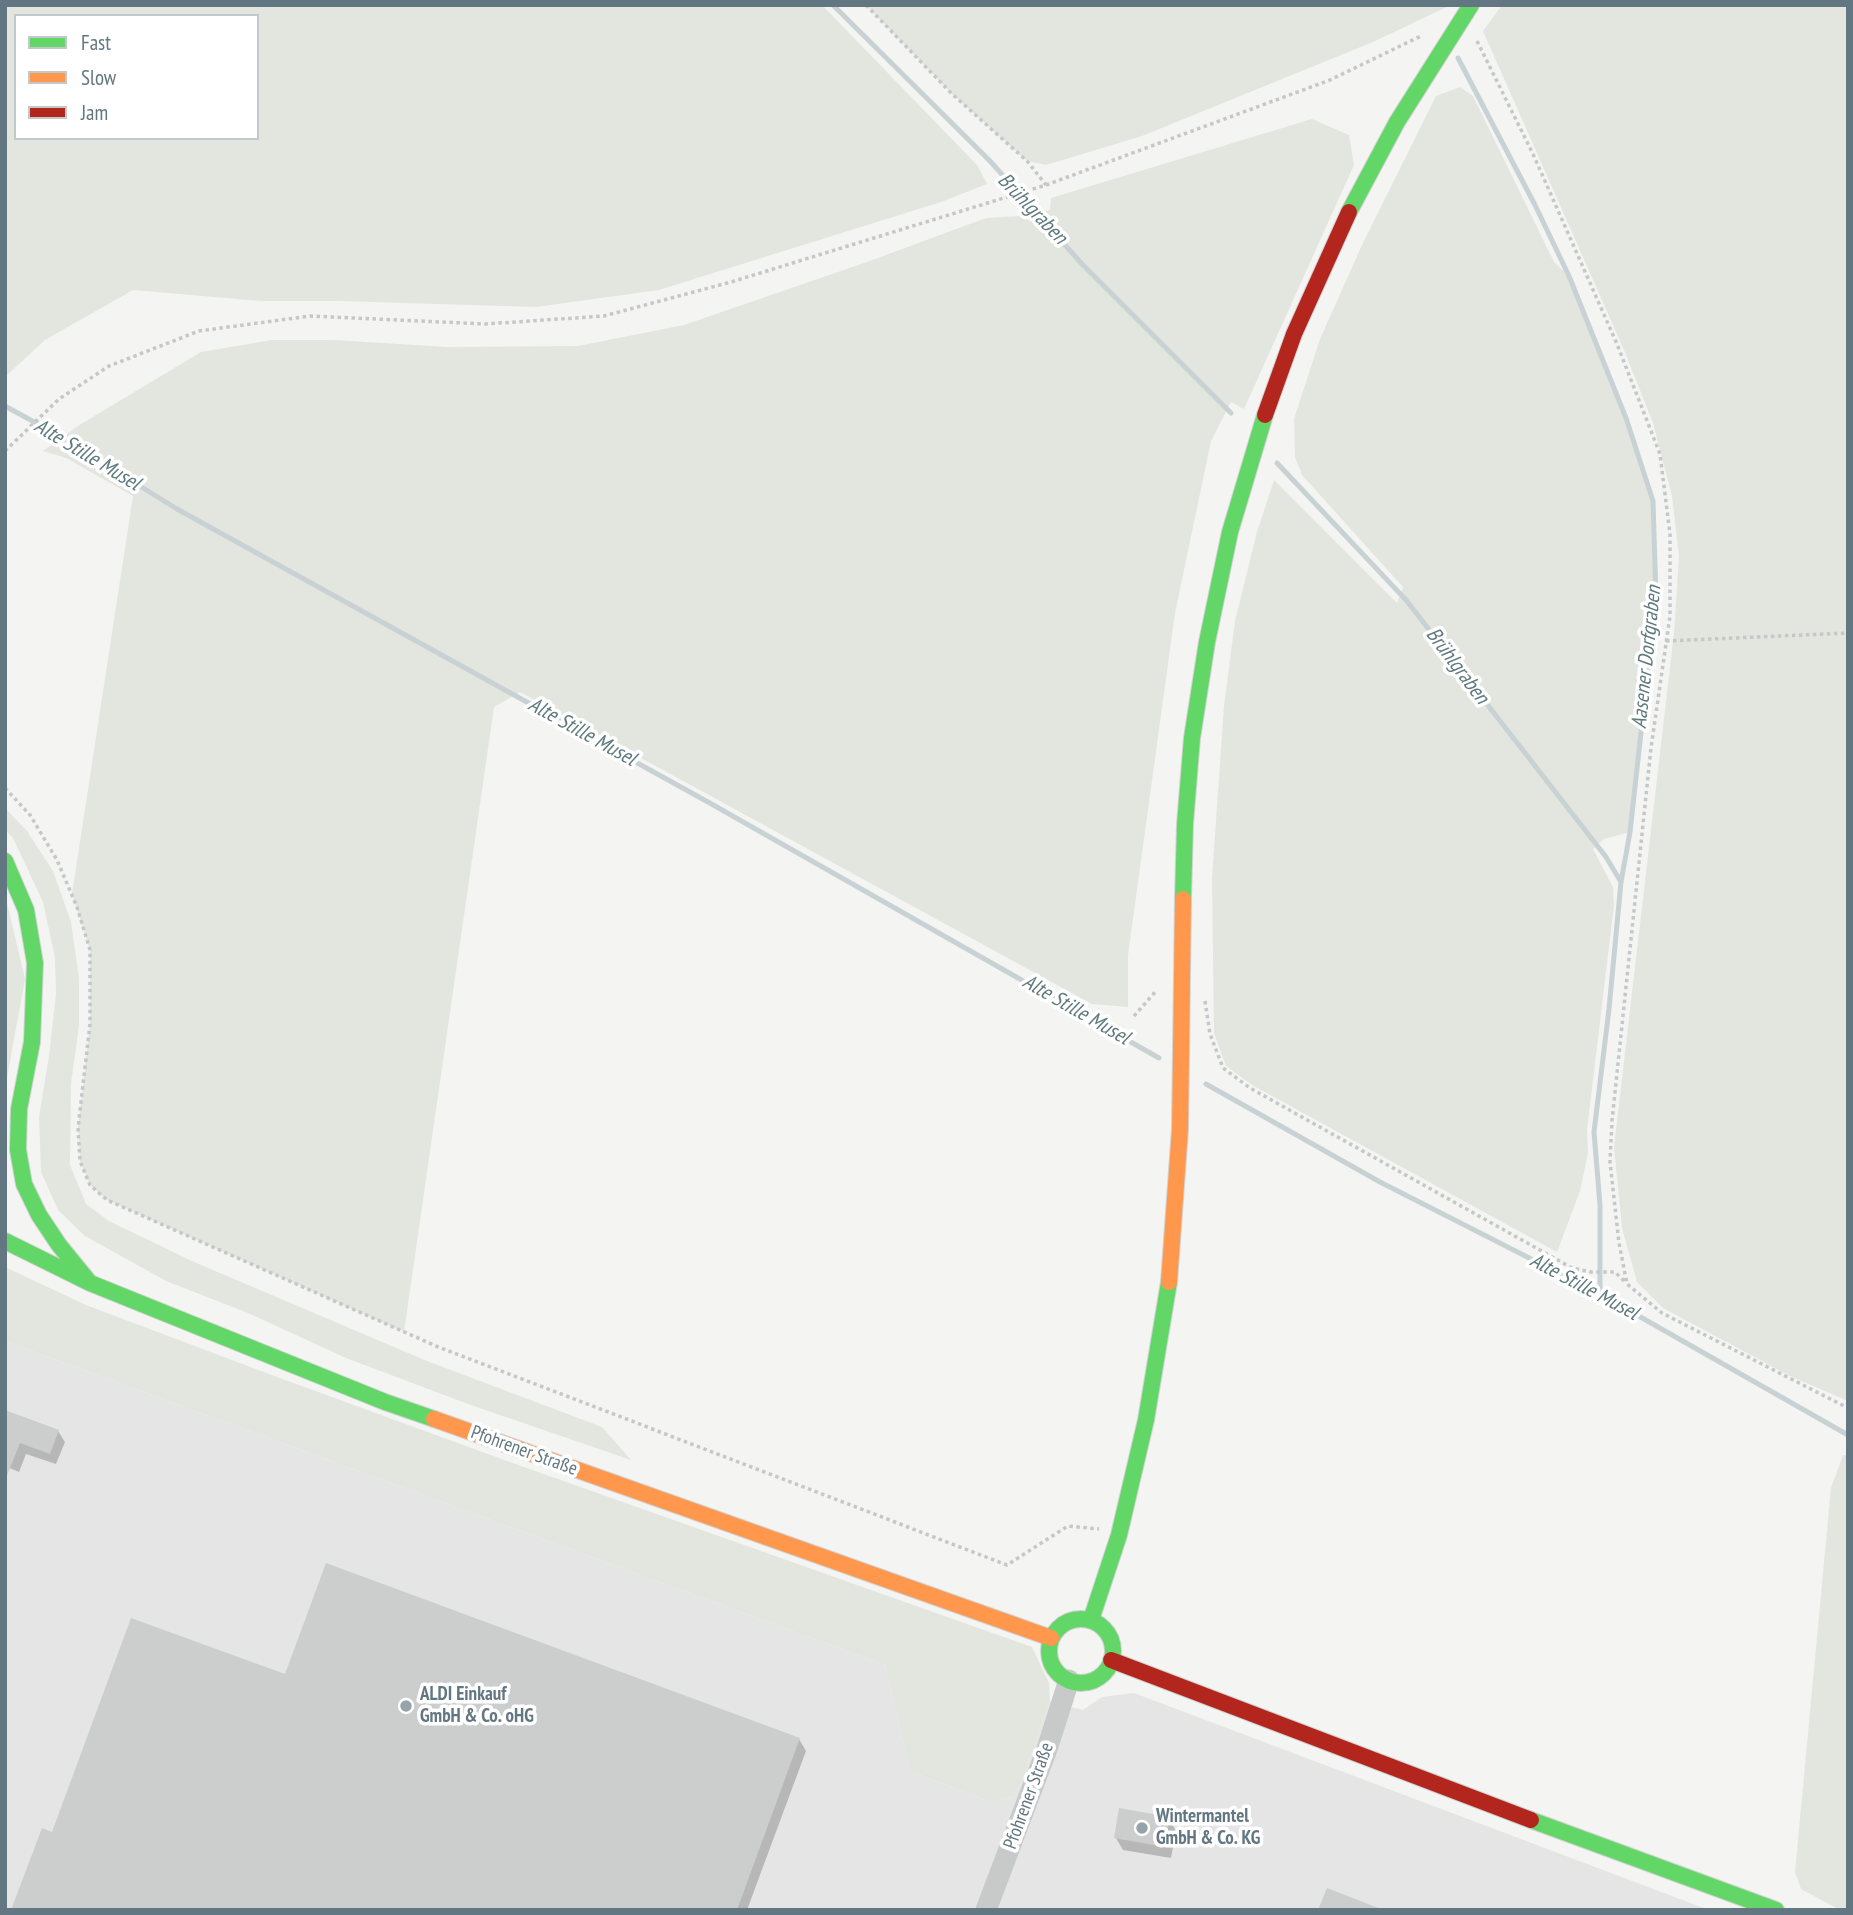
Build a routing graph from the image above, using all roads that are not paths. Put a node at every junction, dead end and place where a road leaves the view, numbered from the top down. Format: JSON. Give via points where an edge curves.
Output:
{"nodes":[{"id":1,"x":1468,"y":10,"type":"edge"},
{"id":2,"x":5,"y":862,"type":"edge"},
{"id":3,"x":12,"y":1105,"type":"edge"},
{"id":4,"x":5,"y":1142,"type":"edge"},
{"id":5,"x":5,"y":1241,"type":"edge"},
{"id":6,"x":90,"y":1283,"type":"junction"},
{"id":7,"x":1091,"y":1620,"type":"junction"},
{"id":8,"x":1051,"y":1638,"type":"junction"},
{"id":9,"x":1111,"y":1660,"type":"junction"},
{"id":10,"x":1069,"y":1680,"type":"junction"},
{"id":11,"x":986,"y":1910,"type":"edge"},
{"id":12,"x":1776,"y":1910,"type":"edge"}],
"edges":[{"from":1,"to":7,"type":"main road","via":[[1397,122],[1345,219],[1294,334],[1256,438],[1230,532],[1195,724],[1185,824],[1180,1129],[1170,1288],[1119,1535]]},
{"from":2,"to":3,"type":"main road","via":[[26,910],[35,963],[32,1042]]},
{"from":3,"to":4,"type":"main road"},
{"from":3,"to":6,"type":"main road","via":[[24,1184],[59,1245]]},
{"from":5,"to":6,"type":"main road","name":"Pfohrener Straße"},
{"from":6,"to":8,"type":"main road","name":"Pfohrener Straße","via":[[384,1402]]},
{"from":7,"to":8,"type":"main road","via":[[1063,1624]]},
{"from":7,"to":9,"type":"main road","via":[[1111,1641]]},
{"from":8,"to":10,"type":"main road","via":[[1051,1663]]},
{"from":9,"to":10,"type":"main road","via":[[1094,1679]]},
{"from":9,"to":12,"type":"main road"},
{"from":10,"to":11,"type":"street","name":"Pfohrener Straße"}]}
